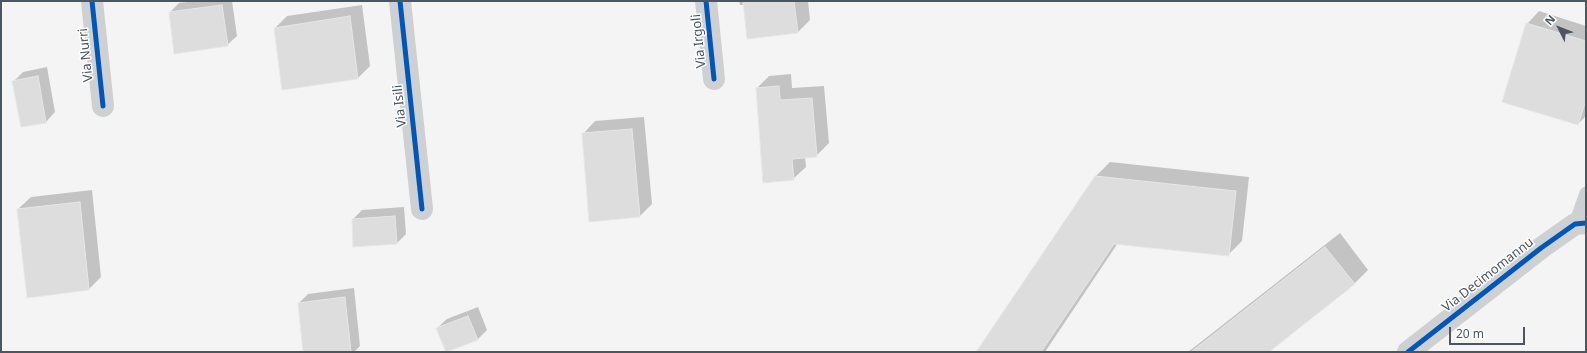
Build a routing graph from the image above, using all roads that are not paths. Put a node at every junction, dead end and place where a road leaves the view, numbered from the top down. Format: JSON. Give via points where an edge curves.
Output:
{"nodes":[{"id":1,"x":92,"y":1,"type":"edge"},
{"id":2,"x":400,"y":1,"type":"edge"},
{"id":3,"x":706,"y":1,"type":"edge"},
{"id":4,"x":714,"y":79,"type":"dead end"},
{"id":5,"x":103,"y":106,"type":"dead end"},
{"id":6,"x":1586,"y":193,"type":"edge"},
{"id":7,"x":422,"y":209,"type":"dead end"},
{"id":8,"x":1581,"y":223,"type":"edge"},
{"id":9,"x":1408,"y":352,"type":"edge"}],
"edges":[{"from":1,"to":5,"type":"street","name":"Via Nurri"},
{"from":2,"to":7,"type":"street","name":"Via Isili"},
{"from":3,"to":4,"type":"street","name":"Via Irgoli"},
{"from":6,"to":8,"type":"lane"},
{"from":8,"to":9,"type":"street","name":"Via Decimomannu","via":[[1540,248]]}]}
